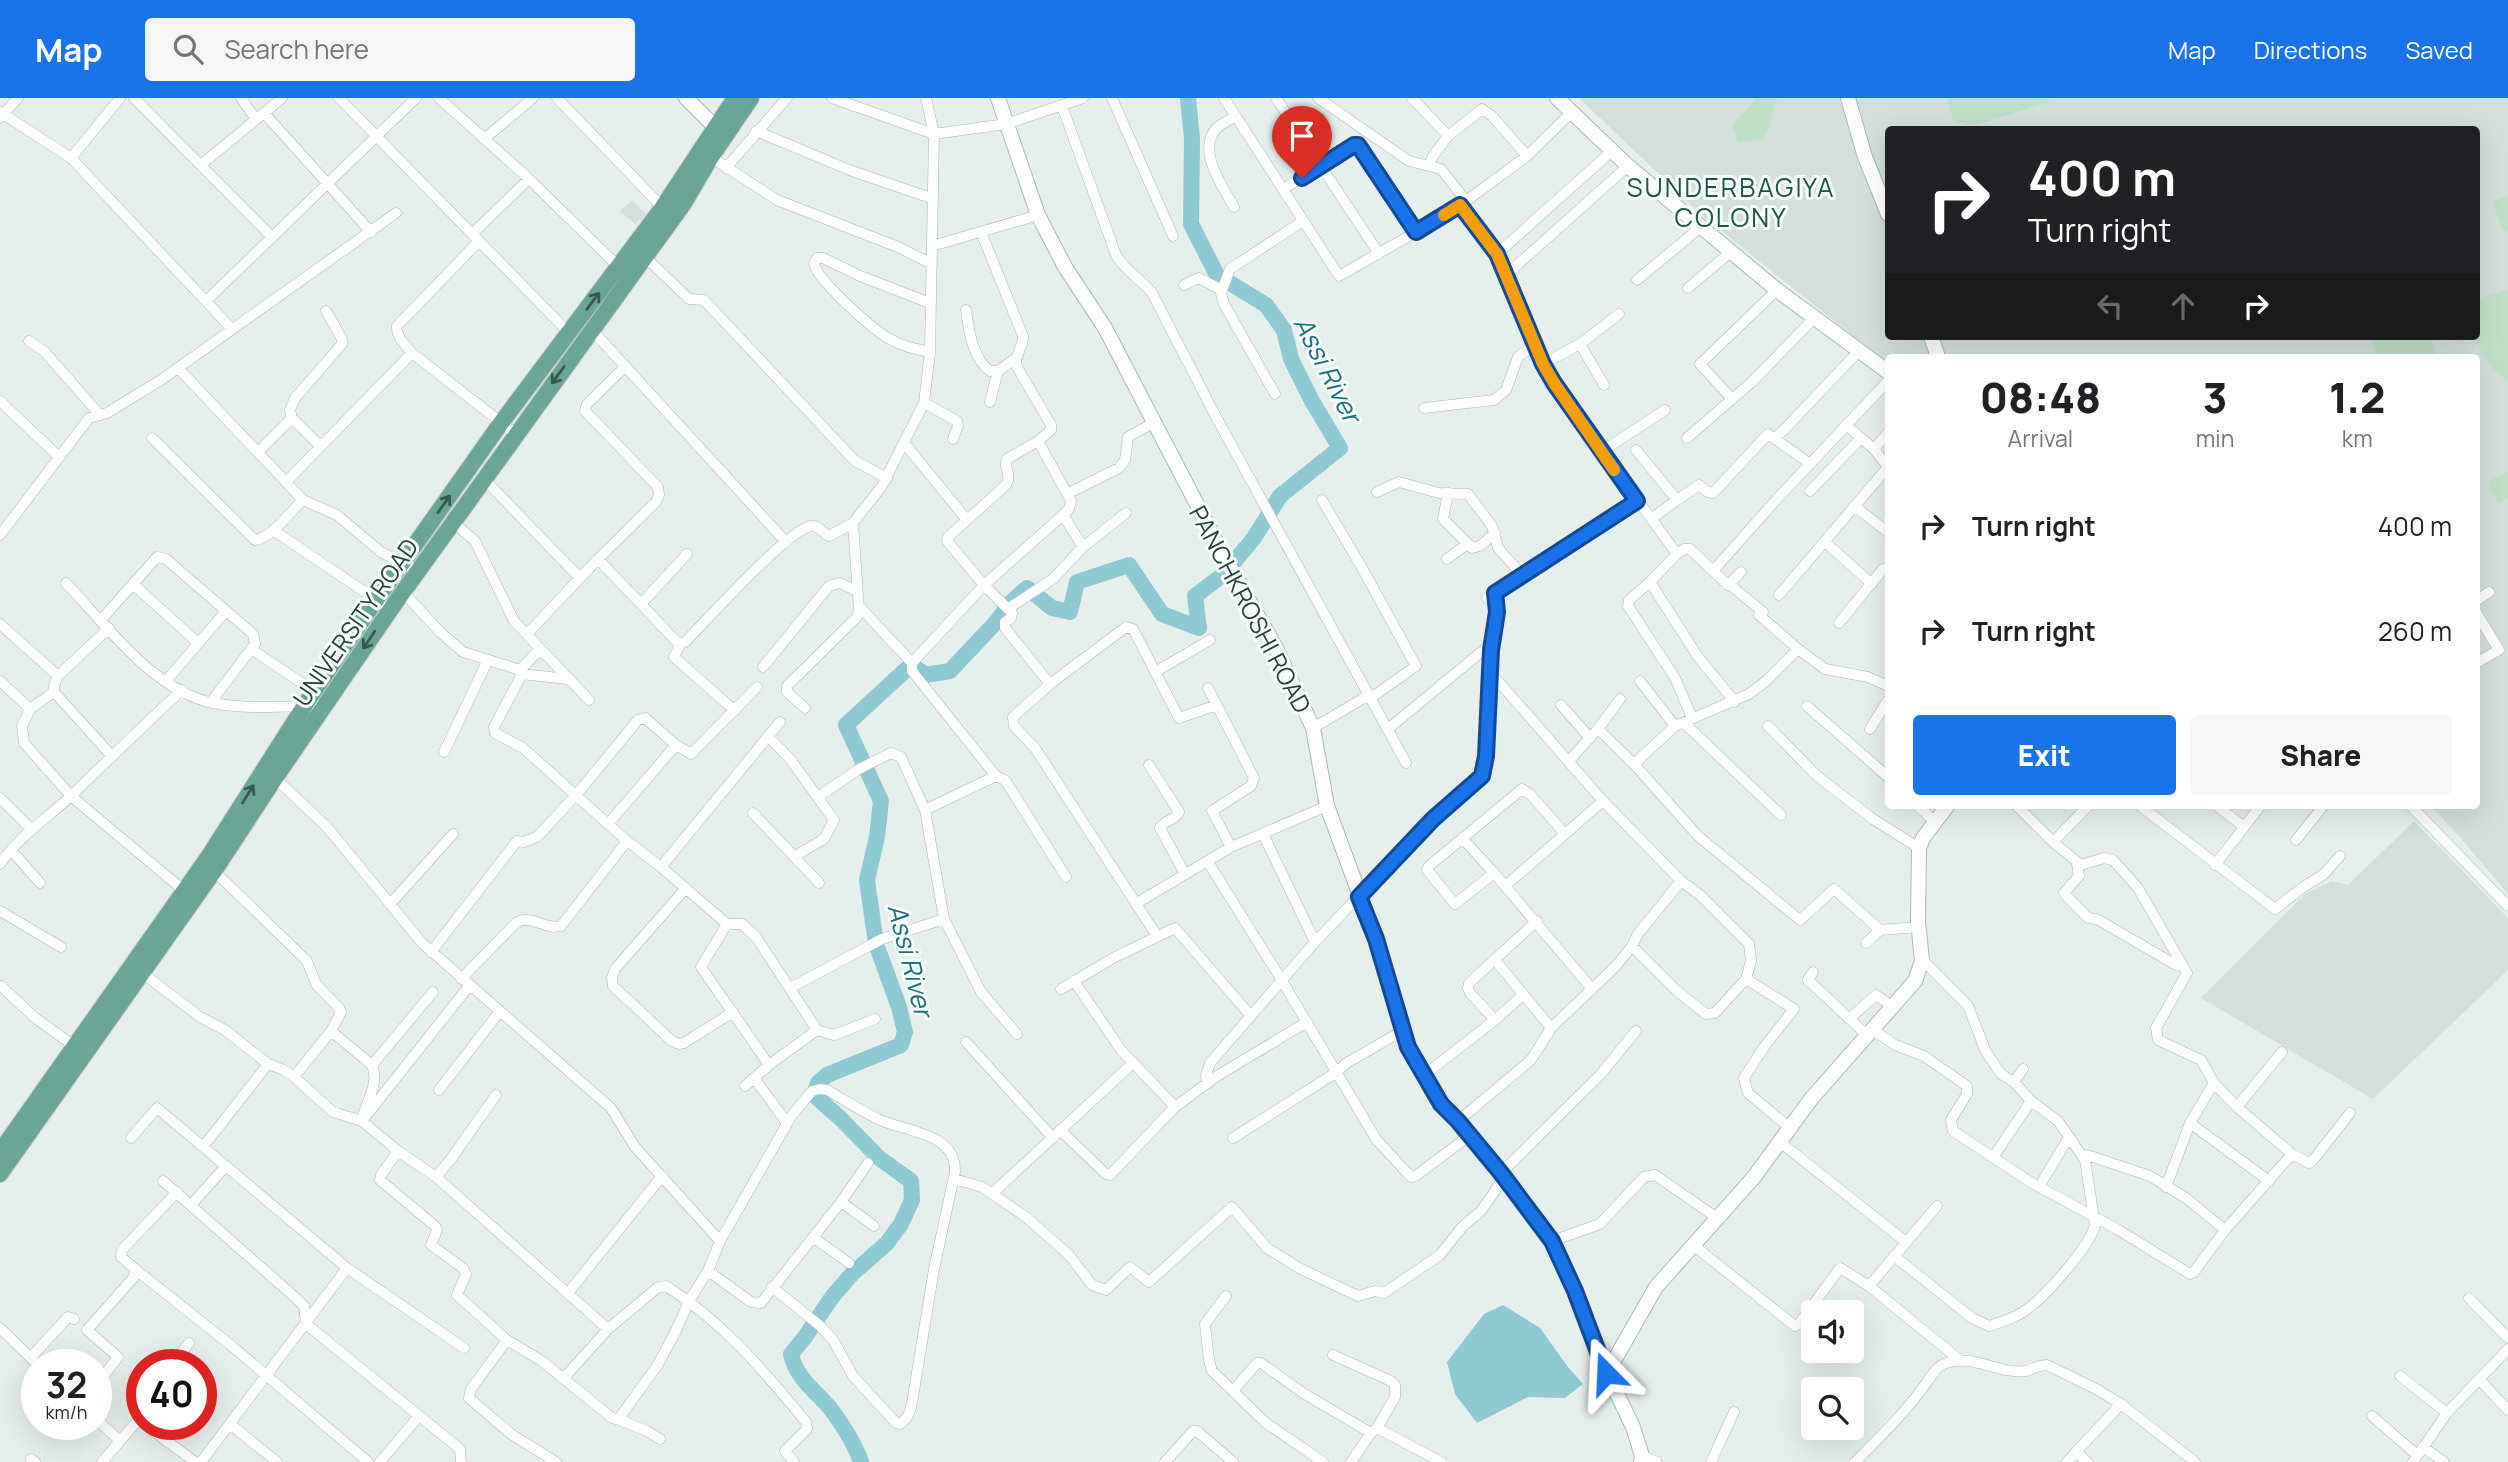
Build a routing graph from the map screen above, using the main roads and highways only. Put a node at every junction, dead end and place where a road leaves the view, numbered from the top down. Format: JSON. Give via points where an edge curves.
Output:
{"nodes":[{"id":1,"x":734,"y":98,"type":"edge"},
{"id":2,"x":751,"y":98,"type":"edge"},
{"id":3,"x":721,"y":132,"type":"junction"},
{"id":4,"x":668,"y":212,"type":"junction"},
{"id":5,"x":624,"y":272,"type":"junction"},
{"id":6,"x":575,"y":339,"type":"junction"},
{"id":7,"x":209,"y":867,"type":"junction"},
{"id":8,"x":189,"y":895,"type":"junction"},
{"id":9,"x":0,"y":1152,"type":"edge"},
{"id":10,"x":0,"y":1174,"type":"edge"}],
"edges":[{"from":1,"to":3,"type":"main road"},
{"from":2,"to":3,"type":"main road","name":"UNIVERSITY ROAD"},
{"from":3,"to":4,"type":"main road"},
{"from":3,"to":4,"type":"main road","name":"UNIVERSITY ROAD","via":[[711,157]]},
{"from":4,"to":5,"type":"main road"},
{"from":4,"to":5,"type":"main road","name":"UNIVERSITY ROAD","via":[[645,257]]},
{"from":6,"to":5,"type":"main road","one_way":true},
{"from":5,"to":6,"type":"main road","name":"UNIVERSITY ROAD","via":[[592,329]]},
{"from":6,"to":7,"type":"main road","name":"UNIVERSITY ROAD","one_way":true,"via":[[516,434]]},
{"from":7,"to":6,"type":"main road","one_way":true,"via":[[314,691],[376,600],[501,423]]},
{"from":7,"to":8,"type":"main road","name":"UNIVERSITY ROAD"},
{"from":8,"to":9,"type":"main road"},
{"from":8,"to":10,"type":"main road","name":"UNIVERSITY ROAD"}]}
